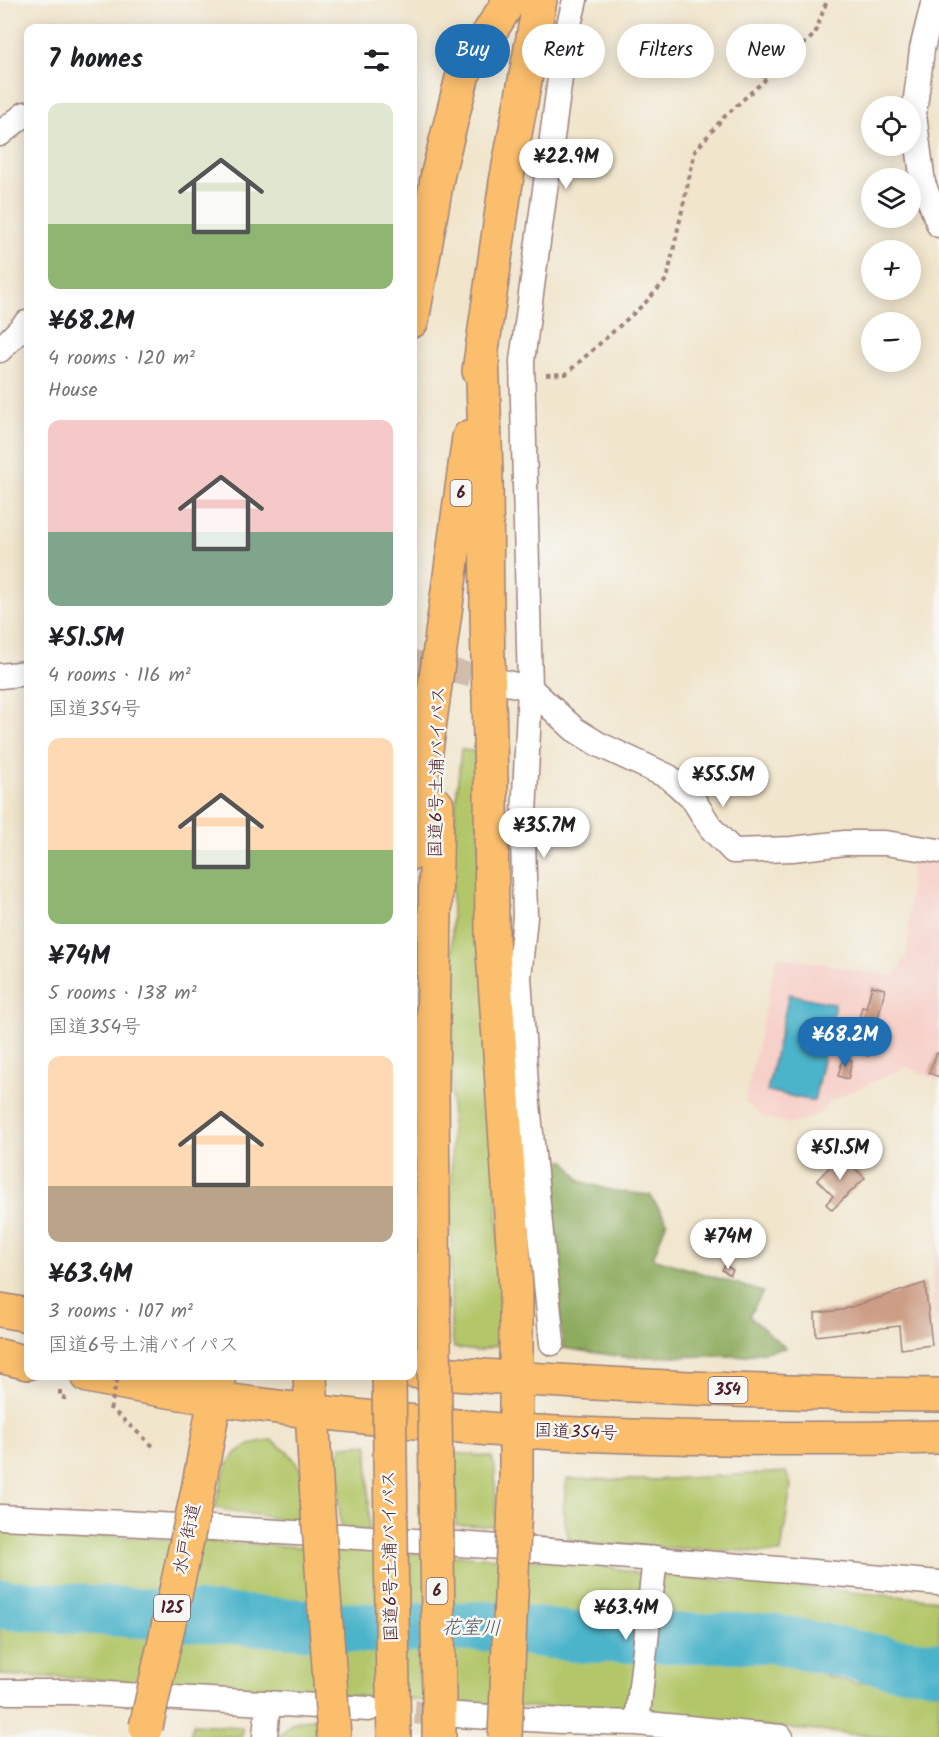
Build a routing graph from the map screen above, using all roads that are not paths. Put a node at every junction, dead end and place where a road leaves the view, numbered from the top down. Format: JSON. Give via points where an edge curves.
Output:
{"nodes":[{"id":1,"x":510,"y":0,"type":"edge"},
{"id":2,"x":540,"y":0,"type":"edge"},
{"id":3,"x":575,"y":0,"type":"edge"},
{"id":4,"x":934,"y":0,"type":"edge"},
{"id":5,"x":24,"y":115,"type":"edge"},
{"id":6,"x":0,"y":134,"type":"edge"},
{"id":7,"x":939,"y":225,"type":"edge"},
{"id":8,"x":417,"y":288,"type":"edge"},
{"id":9,"x":24,"y":325,"type":"edge"},
{"id":10,"x":0,"y":350,"type":"edge"},
{"id":11,"x":482,"y":350,"type":"junction"},
{"id":12,"x":441,"y":636,"type":"junction"},
{"id":13,"x":24,"y":673,"type":"edge"},
{"id":14,"x":0,"y":676,"type":"edge"},
{"id":15,"x":501,"y":682,"type":"tunnel mouth"},
{"id":16,"x":530,"y":688,"type":"junction"},
{"id":17,"x":417,"y":816,"type":"edge"},
{"id":18,"x":939,"y":851,"type":"edge"},
{"id":19,"x":0,"y":1310,"type":"edge"},
{"id":20,"x":24,"y":1314,"type":"edge"},
{"id":21,"x":552,"y":1343,"type":"dead end"},
{"id":22,"x":0,"y":1356,"type":"edge"},
{"id":23,"x":24,"y":1362,"type":"edge"},
{"id":24,"x":417,"y":1371,"type":"edge"},
{"id":25,"x":517,"y":1379,"type":"junction"},
{"id":26,"x":310,"y":1380,"type":"edge"},
{"id":27,"x":388,"y":1380,"type":"edge"},
{"id":28,"x":74,"y":1382,"type":"edge"},
{"id":29,"x":217,"y":1388,"type":"edge"},
{"id":30,"x":939,"y":1395,"type":"edge"},
{"id":31,"x":312,"y":1412,"type":"junction"},
{"id":32,"x":517,"y":1431,"type":"junction"},
{"id":33,"x":939,"y":1437,"type":"edge"},
{"id":34,"x":0,"y":1517,"type":"edge"},
{"id":35,"x":654,"y":1565,"type":"junction"},
{"id":36,"x":939,"y":1583,"type":"edge"},
{"id":37,"x":0,"y":1692,"type":"edge"},
{"id":38,"x":381,"y":1700,"type":"junction"},
{"id":39,"x":268,"y":1703,"type":"junction"},
{"id":40,"x":445,"y":1715,"type":"edge"},
{"id":41,"x":638,"y":1718,"type":"junction"},
{"id":42,"x":562,"y":1729,"type":"edge"},
{"id":43,"x":145,"y":1732,"type":"edge"},
{"id":44,"x":265,"y":1737,"type":"edge"},
{"id":45,"x":334,"y":1737,"type":"edge"},
{"id":46,"x":394,"y":1737,"type":"edge"},
{"id":47,"x":505,"y":1737,"type":"edge"},
{"id":48,"x":782,"y":1737,"type":"edge"}],
"edges":[{"from":1,"to":8,"type":"highway","via":[[463,75],[438,172]]},
{"from":2,"to":11,"type":"highway","name":"国道6号土浦バイパス","number":"6","via":[[506,182]]},
{"from":3,"to":16,"type":"street","via":[[565,41],[523,350]]},
{"from":4,"to":7,"type":"street","via":[[922,49],[914,115],[923,183]]},
{"from":5,"to":6,"type":"street"},
{"from":9,"to":10,"type":"street"},
{"from":11,"to":12,"type":"highway","name":"国道6号土浦バイパス","number":"6"},
{"from":11,"to":25,"type":"highway","via":[[492,937],[516,1288]]},
{"from":12,"to":17,"type":"highway","name":"国道6号土浦バイパス","number":"6"},
{"from":12,"to":40,"type":"highway","name":"国道6号土浦バイパス","number":"6","bridge":true,"via":[[432,1082],[434,1341]]},
{"from":13,"to":14,"type":"street"},
{"from":15,"to":16,"type":"street"},
{"from":16,"to":18,"type":"street","via":[[574,729],[669,777],[693,799],[711,828],[733,851],[875,843]]},
{"from":16,"to":21,"type":"street","via":[[523,837],[525,917],[519,977]]},
{"from":19,"to":20,"type":"highway"},
{"from":22,"to":23,"type":"highway"},
{"from":24,"to":25,"type":"highway","number":"354"},
{"from":25,"to":30,"type":"highway","number":"354","via":[[719,1390]]},
{"from":25,"to":32,"type":"highway"},
{"from":26,"to":31,"type":"highway"},
{"from":27,"to":38,"type":"highway","name":"国道6号土浦バイパス","bridge":true},
{"from":28,"to":29,"type":"highway","name":"国道354号"},
{"from":29,"to":31,"type":"highway","name":"国道354号"},
{"from":29,"to":43,"type":"highway","name":"水戸街道","number":"125","bridge":true},
{"from":31,"to":32,"type":"highway","name":"国道354号"},
{"from":31,"to":45,"type":"highway","bridge":true},
{"from":32,"to":33,"type":"highway","name":"国道354号","via":[[847,1439]]},
{"from":32,"to":47,"type":"highway","bridge":true},
{"from":34,"to":35,"type":"street","via":[[163,1524]]},
{"from":35,"to":36,"type":"street"},
{"from":35,"to":41,"type":"street"},
{"from":37,"to":39,"type":"street"},
{"from":38,"to":39,"type":"street"},
{"from":38,"to":46,"type":"highway","name":"国道6号土浦バイパス"},
{"from":39,"to":44,"type":"street"},
{"from":40,"to":42,"type":"street"},
{"from":41,"to":42,"type":"street"},
{"from":41,"to":48,"type":"street"}]}
